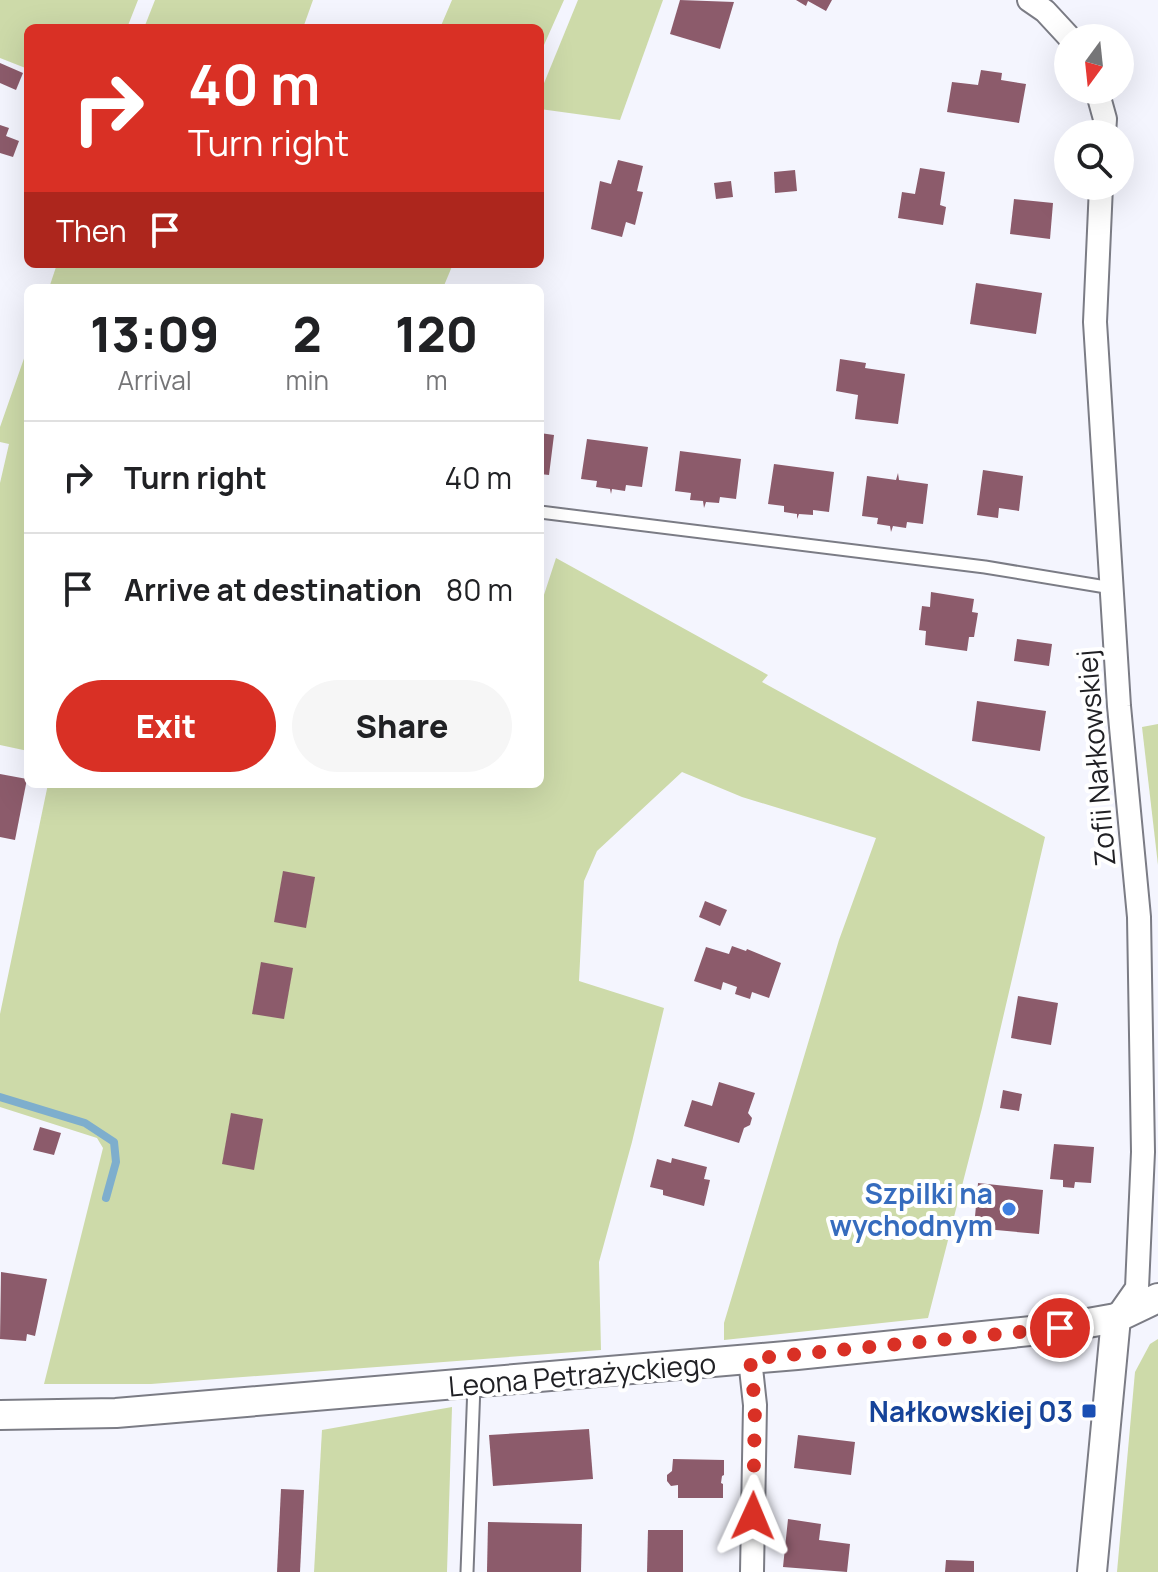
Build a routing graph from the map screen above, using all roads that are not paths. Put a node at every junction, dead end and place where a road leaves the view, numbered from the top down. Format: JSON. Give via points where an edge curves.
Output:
{"nodes":[{"id":1,"x":1029,"y":0,"type":"edge"},
{"id":2,"x":1057,"y":24,"type":"edge"},
{"id":3,"x":1100,"y":200,"type":"edge"},
{"id":4,"x":544,"y":512,"type":"edge"},
{"id":5,"x":1113,"y":588,"type":"junction"},
{"id":6,"x":1158,"y":1298,"type":"edge"},
{"id":7,"x":1116,"y":1318,"type":"junction"},
{"id":8,"x":750,"y":1359,"type":"junction"},
{"id":9,"x":474,"y":1383,"type":"junction"},
{"id":10,"x":0,"y":1415,"type":"edge"},
{"id":11,"x":467,"y":1572,"type":"edge"},
{"id":12,"x":752,"y":1572,"type":"edge"},
{"id":13,"x":1092,"y":1572,"type":"edge"}],
"edges":[{"from":1,"to":2,"type":"street"},
{"from":3,"to":5,"type":"street","name":"Zofii Nałkowskiej","via":[[1095,322]]},
{"from":4,"to":5,"type":"lane"},
{"from":5,"to":7,"type":"street","name":"Zofii Nałkowskiej","via":[[1139,917],[1143,1152],[1137,1288]]},
{"from":6,"to":7,"type":"street","name":"Leona Petrażyckiego"},
{"from":7,"to":8,"type":"street","name":"Leona Petrażyckiego"},
{"from":7,"to":13,"type":"street"},
{"from":8,"to":9,"type":"street","name":"Leona Petrażyckiego"},
{"from":8,"to":12,"type":"street","via":[[755,1405]]},
{"from":9,"to":10,"type":"street","name":"Leona Petrażyckiego","via":[[116,1413]]},
{"from":9,"to":11,"type":"lane"}]}
